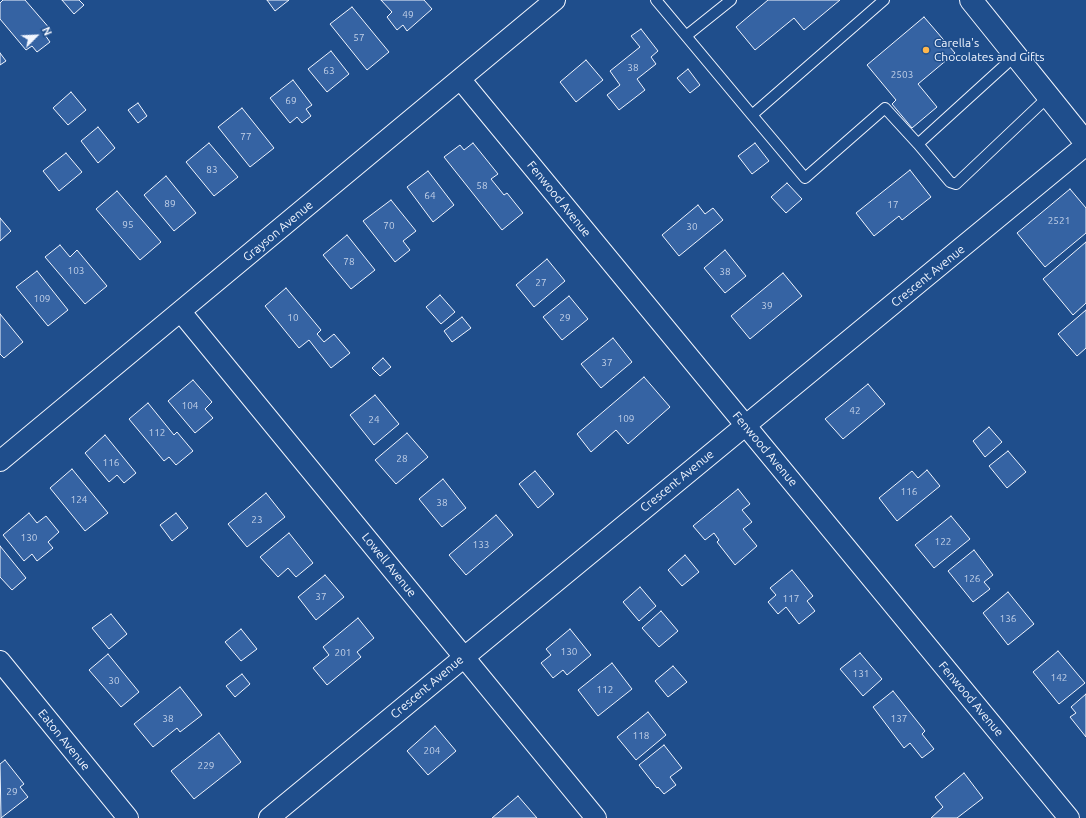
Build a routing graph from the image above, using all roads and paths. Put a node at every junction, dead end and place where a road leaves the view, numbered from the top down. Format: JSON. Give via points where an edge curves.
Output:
{"nodes":[{"id":1,"x":555,"y":0,"type":"edge"},
{"id":2,"x":656,"y":0,"type":"edge"},
{"id":3,"x":731,"y":0,"type":"edge"},
{"id":4,"x":884,"y":0,"type":"edge"},
{"id":5,"x":971,"y":0,"type":"edge"},
{"id":6,"x":686,"y":36,"type":"junction"},
{"id":7,"x":1016,"y":56,"type":"junction"},
{"id":8,"x":461,"y":80,"type":"junction"},
{"id":9,"x":1049,"y":96,"type":"junction"},
{"id":10,"x":752,"y":115,"type":"junction"},
{"id":11,"x":918,"y":144,"type":"junction"},
{"id":12,"x":1086,"y":144,"type":"edge"},
{"id":13,"x":181,"y":312,"type":"junction"},
{"id":14,"x":745,"y":426,"type":"junction"},
{"id":15,"x":0,"y":461,"type":"edge"},
{"id":16,"x":464,"y":657,"type":"junction"},
{"id":17,"x":0,"y":661,"type":"edge"},
{"id":18,"x":128,"y":818,"type":"edge"},
{"id":19,"x":269,"y":818,"type":"edge"},
{"id":20,"x":596,"y":818,"type":"edge"},
{"id":21,"x":1069,"y":818,"type":"edge"}],
"edges":[{"from":1,"to":8,"type":"street","name":"Grayson Avenue"},
{"from":2,"to":6,"type":"lane"},
{"from":3,"to":6,"type":"lane"},
{"from":4,"to":10,"type":"lane"},
{"from":5,"to":7,"type":"main road"},
{"from":6,"to":10,"type":"lane"},
{"from":7,"to":9,"type":"main road"},
{"from":7,"to":11,"type":"lane"},
{"from":8,"to":13,"type":"street","name":"Grayson Avenue"},
{"from":8,"to":14,"type":"street","name":"Fenwood Avenue"},
{"from":9,"to":11,"type":"lane","via":[[956,184],[950,182]]},
{"from":9,"to":12,"type":"main road"},
{"from":10,"to":11,"type":"lane","via":[[805,178],[885,108]]},
{"from":12,"to":14,"type":"street","name":"Crescent Avenue"},
{"from":13,"to":15,"type":"street","name":"Grayson Avenue"},
{"from":13,"to":16,"type":"street","name":"Lowell Avenue"},
{"from":14,"to":16,"type":"street","name":"Crescent Avenue"},
{"from":14,"to":21,"type":"street","name":"Fenwood Avenue"},
{"from":16,"to":19,"type":"street","name":"Crescent Avenue"},
{"from":16,"to":20,"type":"street","name":"Lowell Avenue"},
{"from":17,"to":18,"type":"street","name":"Eaton Avenue"}]}
